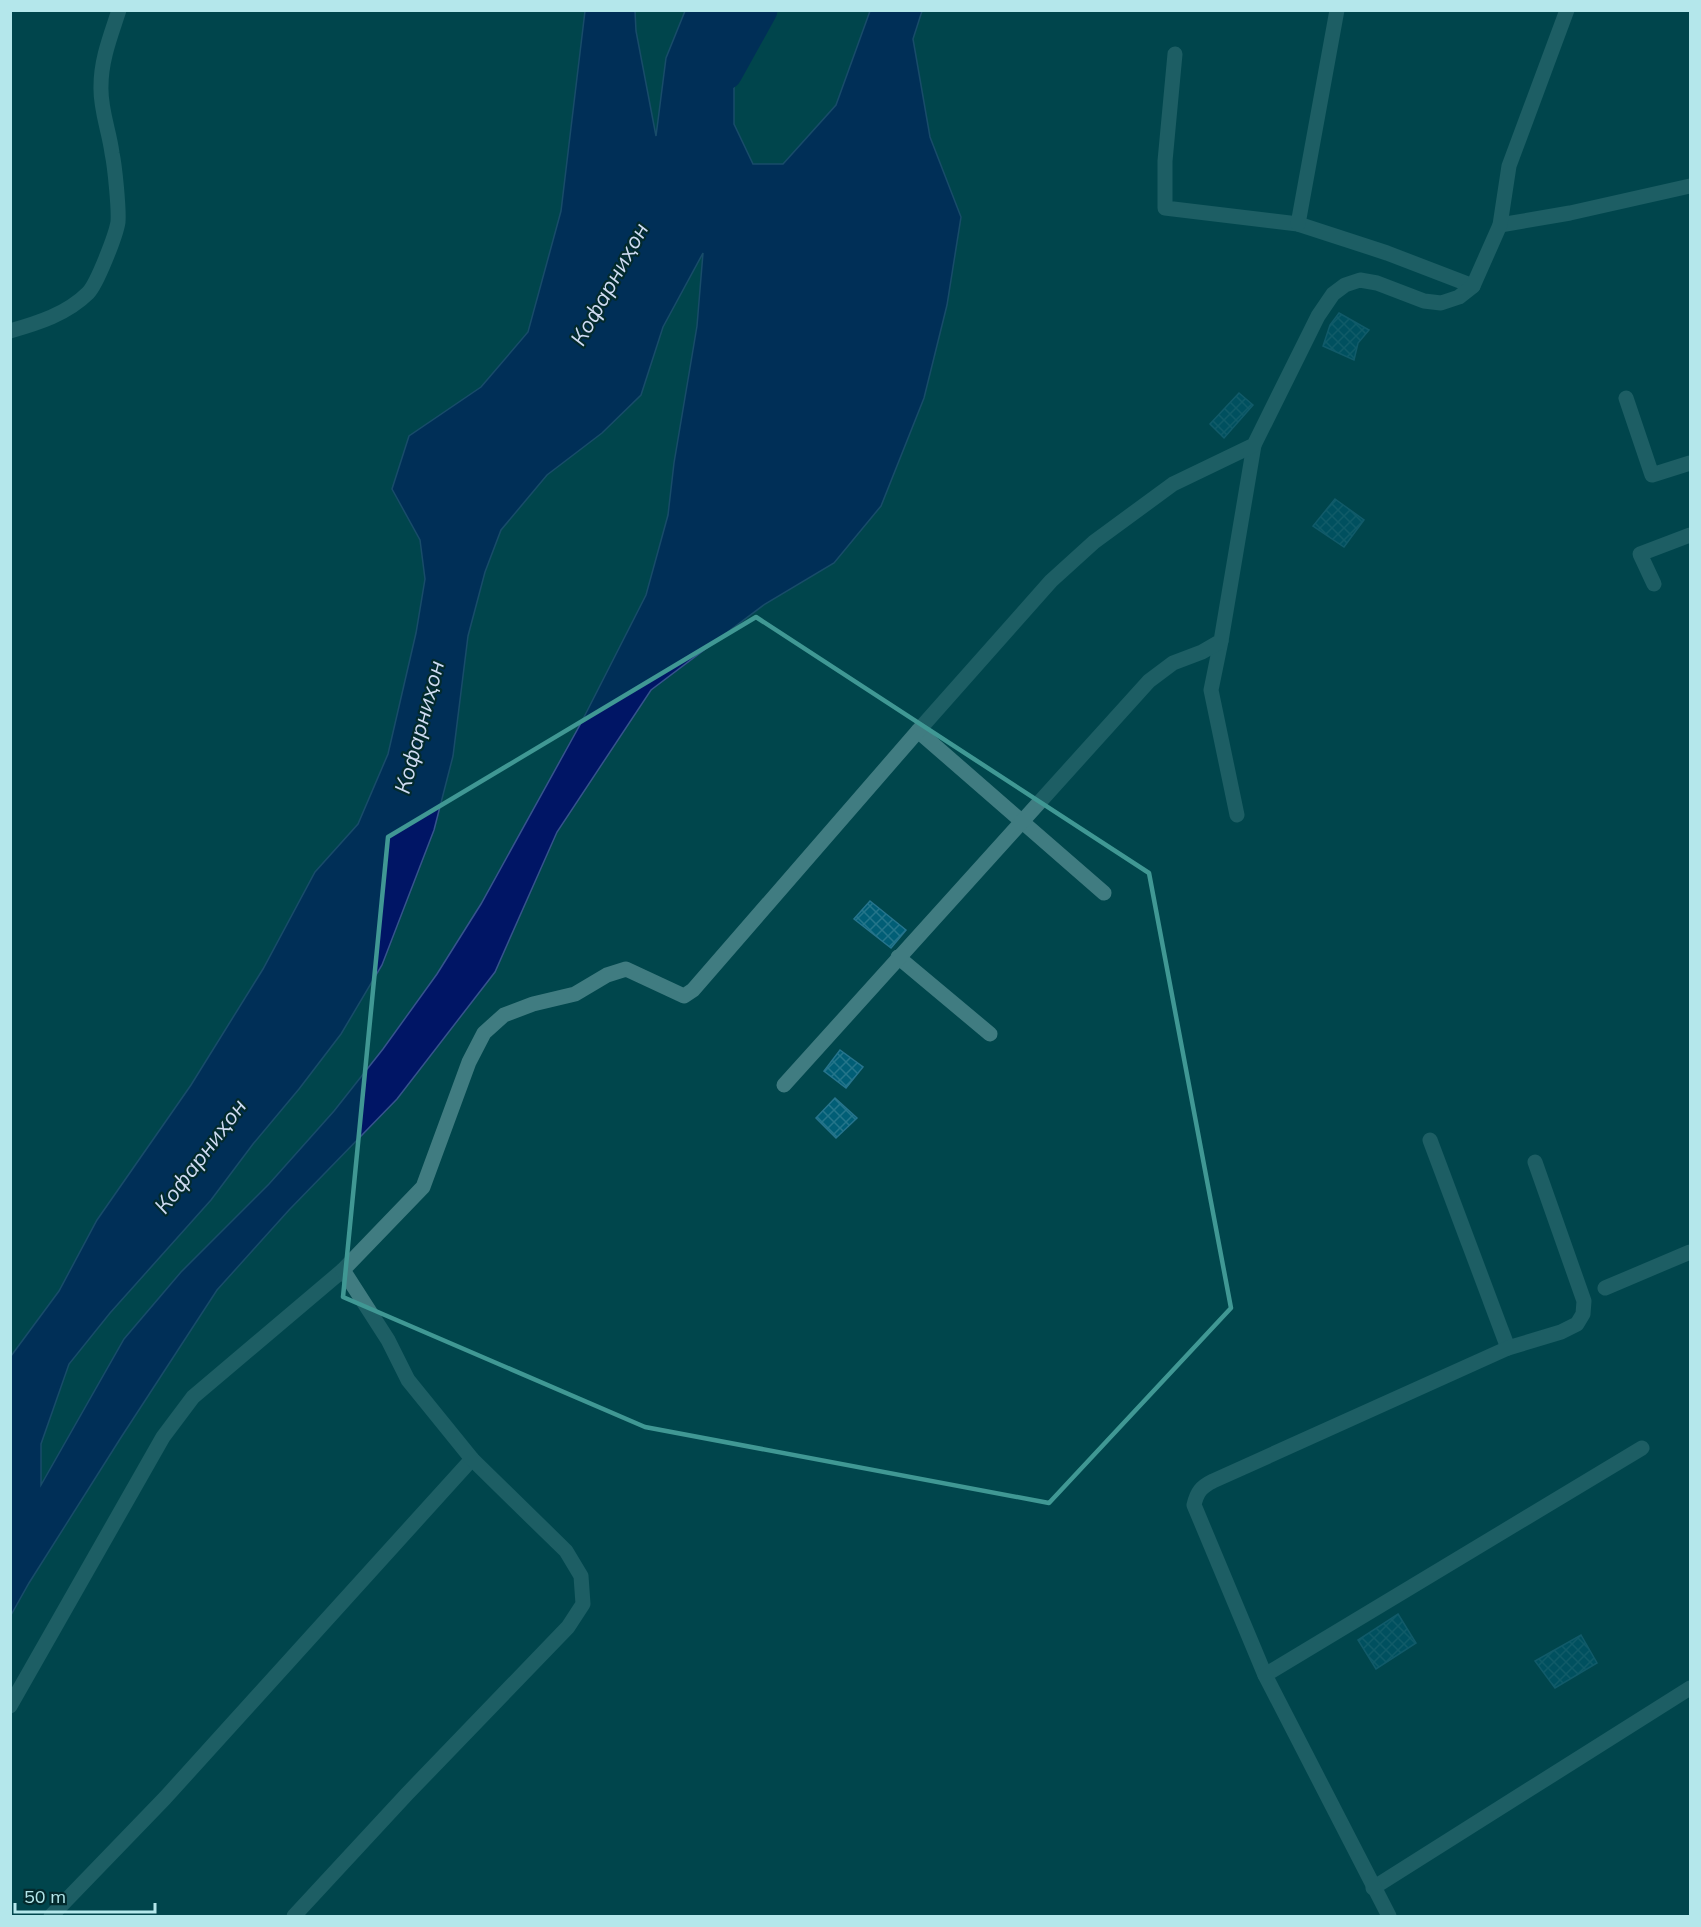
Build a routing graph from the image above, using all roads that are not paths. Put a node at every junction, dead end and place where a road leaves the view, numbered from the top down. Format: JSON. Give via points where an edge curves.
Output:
{"nodes":[{"id":1,"x":119,"y":10,"type":"edge"},
{"id":2,"x":1336,"y":10,"type":"edge"},
{"id":3,"x":1567,"y":10,"type":"edge"},
{"id":4,"x":1175,"y":54,"type":"dead end"},
{"id":5,"x":1690,"y":186,"type":"edge"},
{"id":6,"x":1298,"y":224,"type":"junction"},
{"id":7,"x":1500,"y":225,"type":"junction"},
{"id":8,"x":1473,"y":286,"type":"junction"},
{"id":9,"x":10,"y":331,"type":"edge"},
{"id":10,"x":1626,"y":398,"type":"dead end"},
{"id":11,"x":1254,"y":445,"type":"junction"},
{"id":12,"x":1690,"y":463,"type":"edge"},
{"id":13,"x":1690,"y":535,"type":"edge"},
{"id":14,"x":1654,"y":584,"type":"dead end"},
{"id":15,"x":1221,"y":641,"type":"junction"},
{"id":16,"x":918,"y":731,"type":"junction"},
{"id":17,"x":1237,"y":815,"type":"dead end"},
{"id":18,"x":1020,"y":822,"type":"junction"},
{"id":19,"x":1104,"y":893,"type":"dead end"},
{"id":20,"x":898,"y":957,"type":"junction"},
{"id":21,"x":990,"y":1034,"type":"dead end"},
{"id":22,"x":784,"y":1085,"type":"dead end"},
{"id":23,"x":1430,"y":1140,"type":"dead end"},
{"id":24,"x":1534,"y":1162,"type":"dead end"},
{"id":25,"x":1690,"y":1252,"type":"edge"},
{"id":26,"x":343,"y":1270,"type":"junction"},
{"id":27,"x":1605,"y":1288,"type":"dead end"},
{"id":28,"x":1508,"y":1348,"type":"junction"},
{"id":29,"x":1642,"y":1448,"type":"dead end"},
{"id":30,"x":472,"y":1459,"type":"junction"},
{"id":31,"x":1265,"y":1675,"type":"junction"},
{"id":32,"x":1690,"y":1688,"type":"edge"},
{"id":33,"x":10,"y":1706,"type":"edge"},
{"id":34,"x":1373,"y":1888,"type":"junction"},
{"id":35,"x":51,"y":1917,"type":"edge"},
{"id":36,"x":294,"y":1917,"type":"edge"},
{"id":37,"x":1389,"y":1917,"type":"edge"}],
"edges":[{"from":1,"to":9,"type":"street","via":[[104,54],[101,86],[118,221],[109,248],[89,292],[69,309]]},
{"from":2,"to":6,"type":"street"},
{"from":3,"to":7,"type":"street","via":[[1509,166]]},
{"from":4,"to":6,"type":"street","via":[[1165,161],[1165,208]]},
{"from":5,"to":7,"type":"street"},
{"from":6,"to":8,"type":"street"},
{"from":7,"to":8,"type":"street"},
{"from":8,"to":11,"type":"street","via":[[1459,297],[1441,303],[1424,301],[1377,283],[1360,280],[1345,285],[1333,294],[1318,316]]},
{"from":10,"to":12,"type":"street","via":[[1652,475]]},
{"from":11,"to":15,"type":"street"},
{"from":11,"to":16,"type":"street","via":[[1173,484],[1094,542],[1051,581]]},
{"from":13,"to":14,"type":"street","via":[[1640,554]]},
{"from":15,"to":17,"type":"street","via":[[1211,690]]},
{"from":15,"to":18,"type":"street","via":[[1173,663],[1149,681]]},
{"from":16,"to":18,"type":"street"},
{"from":16,"to":26,"type":"street","via":[[693,990],[684,996],[626,969],[575,994],[504,1015],[484,1033],[469,1062],[423,1187]]},
{"from":18,"to":19,"type":"street"},
{"from":18,"to":20,"type":"street"},
{"from":20,"to":21,"type":"street"},
{"from":20,"to":22,"type":"street"},
{"from":23,"to":28,"type":"street"},
{"from":24,"to":28,"type":"street","via":[[1584,1301],[1583,1314],[1577,1324],[1561,1332]]},
{"from":25,"to":27,"type":"street"},
{"from":26,"to":30,"type":"street","via":[[388,1340],[408,1380]]},
{"from":26,"to":33,"type":"street","via":[[193,1397],[163,1437]]},
{"from":28,"to":31,"type":"street","via":[[1213,1481],[1197,1493],[1194,1505]]},
{"from":29,"to":31,"type":"street"},
{"from":30,"to":35,"type":"street","via":[[165,1798]]},
{"from":30,"to":36,"type":"street","via":[[566,1551],[581,1576],[583,1604],[568,1628]]},
{"from":31,"to":34,"type":"street"},
{"from":32,"to":34,"type":"street"},
{"from":34,"to":37,"type":"street"}]}
